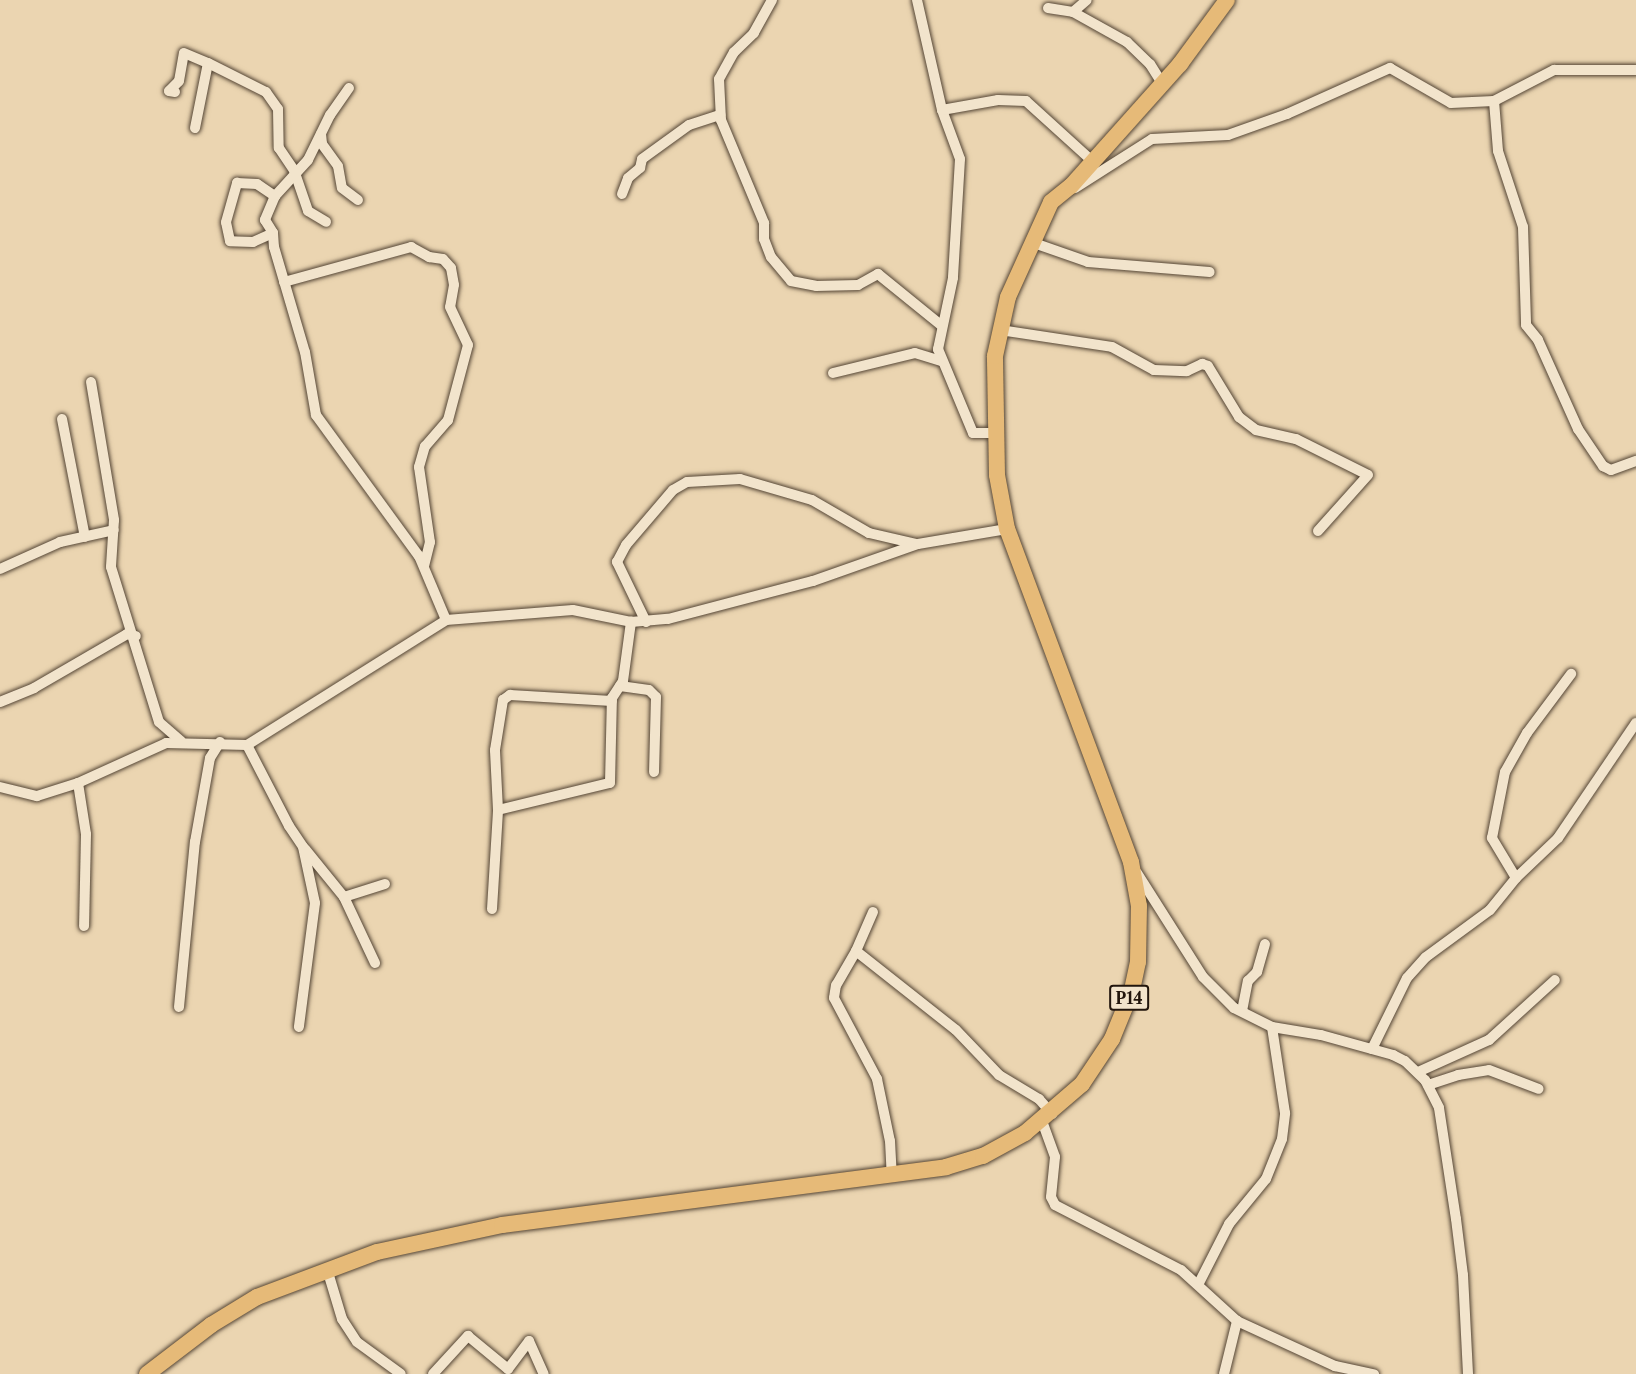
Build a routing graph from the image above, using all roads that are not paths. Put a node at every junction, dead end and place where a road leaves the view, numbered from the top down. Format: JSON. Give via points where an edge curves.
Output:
{"nodes":[{"id":1,"x":772,"y":0,"type":"edge"},
{"id":2,"x":917,"y":0,"type":"edge"},
{"id":3,"x":1087,"y":0,"type":"edge"},
{"id":4,"x":1227,"y":0,"type":"edge"},
{"id":5,"x":1048,"y":8,"type":"dead end"},
{"id":6,"x":1073,"y":12,"type":"junction"},
{"id":7,"x":208,"y":63,"type":"junction"},
{"id":8,"x":1636,"y":70,"type":"edge"},
{"id":9,"x":1162,"y":83,"type":"junction"},
{"id":10,"x":349,"y":88,"type":"dead end"},
{"id":11,"x":175,"y":92,"type":"dead end"},
{"id":12,"x":1494,"y":101,"type":"junction"},
{"id":13,"x":942,"y":110,"type":"junction"},
{"id":14,"x":720,"y":115,"type":"junction"},
{"id":15,"x":195,"y":128,"type":"dead end"},
{"id":16,"x":321,"y":134,"type":"junction"},
{"id":17,"x":1091,"y":160,"type":"junction"},
{"id":18,"x":294,"y":177,"type":"junction"},
{"id":19,"x":622,"y":194,"type":"dead end"},
{"id":20,"x":275,"y":196,"type":"junction"},
{"id":21,"x":358,"y":200,"type":"dead end"},
{"id":22,"x":1052,"y":202,"type":"junction"},
{"id":23,"x":326,"y":222,"type":"dead end"},
{"id":24,"x":273,"y":233,"type":"junction"},
{"id":25,"x":1031,"y":242,"type":"junction"},
{"id":26,"x":1210,"y":272,"type":"dead end"},
{"id":27,"x":284,"y":282,"type":"junction"},
{"id":28,"x":942,"y":326,"type":"junction"},
{"id":29,"x":1000,"y":330,"type":"junction"},
{"id":30,"x":942,"y":361,"type":"junction"},
{"id":31,"x":833,"y":373,"type":"dead end"},
{"id":32,"x":91,"y":382,"type":"dead end"},
{"id":33,"x":62,"y":419,"type":"dead end"},
{"id":34,"x":994,"y":433,"type":"junction"},
{"id":35,"x":1636,"y":461,"type":"edge"},
{"id":36,"x":1007,"y":529,"type":"junction"},
{"id":37,"x":114,"y":531,"type":"junction"},
{"id":38,"x":1318,"y":531,"type":"dead end"},
{"id":39,"x":85,"y":537,"type":"junction"},
{"id":40,"x":918,"y":544,"type":"junction"},
{"id":41,"x":424,"y":566,"type":"junction"},
{"id":42,"x":0,"y":569,"type":"edge"},
{"id":43,"x":446,"y":620,"type":"junction"},
{"id":44,"x":631,"y":622,"type":"junction"},
{"id":45,"x":646,"y":622,"type":"junction"},
{"id":46,"x":135,"y":636,"type":"junction"},
{"id":47,"x":1571,"y":674,"type":"dead end"},
{"id":48,"x":620,"y":686,"type":"junction"},
{"id":49,"x":612,"y":701,"type":"junction"},
{"id":50,"x":0,"y":702,"type":"edge"},
{"id":51,"x":1636,"y":723,"type":"edge"},
{"id":52,"x":181,"y":741,"type":"junction"},
{"id":53,"x":220,"y":742,"type":"junction"},
{"id":54,"x":247,"y":745,"type":"junction"},
{"id":55,"x":654,"y":772,"type":"dead end"},
{"id":56,"x":78,"y":783,"type":"junction"},
{"id":57,"x":0,"y":787,"type":"edge"},
{"id":58,"x":498,"y":810,"type":"junction"},
{"id":59,"x":303,"y":847,"type":"junction"},
{"id":60,"x":1131,"y":862,"type":"junction"},
{"id":61,"x":1516,"y":878,"type":"junction"},
{"id":62,"x":385,"y":884,"type":"dead end"},
{"id":63,"x":344,"y":897,"type":"junction"},
{"id":64,"x":492,"y":909,"type":"dead end"},
{"id":65,"x":873,"y":912,"type":"dead end"},
{"id":66,"x":84,"y":926,"type":"dead end"},
{"id":67,"x":1265,"y":944,"type":"dead end"},
{"id":68,"x":856,"y":951,"type":"junction"},
{"id":69,"x":375,"y":963,"type":"dead end"},
{"id":70,"x":1555,"y":980,"type":"dead end"},
{"id":71,"x":179,"y":1007,"type":"dead end"},
{"id":72,"x":1242,"y":1011,"type":"junction"},
{"id":73,"x":299,"y":1027,"type":"dead end"},
{"id":74,"x":1272,"y":1027,"type":"junction"},
{"id":75,"x":1372,"y":1049,"type":"junction"},
{"id":76,"x":1418,"y":1072,"type":"junction"},
{"id":77,"x":1428,"y":1085,"type":"junction"},
{"id":78,"x":1539,"y":1089,"type":"dead end"},
{"id":79,"x":1047,"y":1118,"type":"junction"},
{"id":80,"x":892,"y":1176,"type":"junction"},
{"id":81,"x":327,"y":1269,"type":"junction"},
{"id":82,"x":1199,"y":1283,"type":"junction"},
{"id":83,"x":1237,"y":1321,"type":"junction"},
{"id":84,"x":1467,"y":1373,"type":"edge"},
{"id":85,"x":147,"y":1374,"type":"edge"},
{"id":86,"x":401,"y":1374,"type":"edge"},
{"id":87,"x":433,"y":1374,"type":"edge"},
{"id":88,"x":544,"y":1374,"type":"edge"},
{"id":89,"x":1224,"y":1374,"type":"edge"},
{"id":90,"x":1374,"y":1374,"type":"edge"}],
"edges":[{"from":1,"to":14,"type":"street","via":[[754,33],[734,52],[719,79]]},
{"from":2,"to":13,"type":"street"},
{"from":3,"to":6,"type":"street"},
{"from":4,"to":9,"type":"main road","number":"P14"},
{"from":5,"to":6,"type":"street"},
{"from":6,"to":9,"type":"street","via":[[1134,47]]},
{"from":7,"to":11,"type":"street","via":[[184,53],[179,81],[169,91]]},
{"from":7,"to":15,"type":"street"},
{"from":7,"to":18,"type":"street","via":[[272,97],[280,118],[279,148],[294,170]]},
{"from":8,"to":12,"type":"street","via":[[1554,70]]},
{"from":9,"to":17,"type":"main road","number":"P14"},
{"from":10,"to":16,"type":"street"},
{"from":12,"to":22,"type":"street","via":[[1451,103],[1389,68],[1287,114],[1228,135],[1152,139]]},
{"from":12,"to":35,"type":"street","via":[[1498,151],[1523,227],[1526,325],[1538,340],[1578,429],[1603,466],[1611,470]]},
{"from":13,"to":17,"type":"street","via":[[998,100],[1026,101]]},
{"from":13,"to":28,"type":"street","via":[[960,159],[953,278]]},
{"from":14,"to":19,"type":"street","via":[[689,125],[642,159]]},
{"from":14,"to":28,"type":"street","via":[[764,223],[764,239],[771,257],[791,281],[834,287],[858,285],[878,274]]},
{"from":16,"to":18,"type":"street"},
{"from":16,"to":21,"type":"street","via":[[322,144],[338,166],[342,188]]},
{"from":17,"to":22,"type":"main road","number":"P14"},
{"from":18,"to":20,"type":"street"},
{"from":18,"to":23,"type":"street","via":[[308,211]]},
{"from":20,"to":24,"type":"street","via":[[265,220]]},
{"from":20,"to":24,"type":"street","via":[[257,184],[237,183],[226,222],[230,241],[253,242]]},
{"from":22,"to":25,"type":"main road","number":"P14"},
{"from":24,"to":27,"type":"street"},
{"from":25,"to":26,"type":"street","via":[[1088,262]]},
{"from":25,"to":29,"type":"main road","number":"P14","via":[[1008,297]]},
{"from":27,"to":41,"type":"street","via":[[322,427]]},
{"from":27,"to":41,"type":"street","via":[[411,247],[429,257],[443,259],[451,268],[454,285],[450,307],[468,345],[448,420],[425,446],[419,467],[430,542]]},
{"from":28,"to":30,"type":"street","via":[[938,349]]},
{"from":29,"to":34,"type":"main road","number":"P14","via":[[995,356]]},
{"from":29,"to":38,"type":"street","via":[[1112,346],[1154,370],[1187,371],[1202,364],[1208,366],[1239,417],[1256,430],[1296,439],[1368,476]]},
{"from":30,"to":31,"type":"street","via":[[915,353]]},
{"from":30,"to":34,"type":"street","via":[[973,433]]},
{"from":32,"to":37,"type":"street"},
{"from":33,"to":39,"type":"street"},
{"from":34,"to":36,"type":"main road","number":"P14"},
{"from":36,"to":40,"type":"street"},
{"from":36,"to":60,"type":"main road","number":"P14"},
{"from":37,"to":39,"type":"street"},
{"from":37,"to":46,"type":"street","via":[[111,567]]},
{"from":39,"to":42,"type":"street","via":[[60,542]]},
{"from":40,"to":45,"type":"street","via":[[813,581],[668,620]]},
{"from":40,"to":45,"type":"street","via":[[869,533],[812,500],[750,482],[687,482],[672,490],[626,545],[617,562]]},
{"from":41,"to":43,"type":"street"},
{"from":43,"to":44,"type":"street","via":[[573,610]]},
{"from":43,"to":54,"type":"street"},
{"from":44,"to":45,"type":"street"},
{"from":44,"to":48,"type":"street"},
{"from":46,"to":50,"type":"street","via":[[127,634]]},
{"from":46,"to":52,"type":"street","via":[[159,722]]},
{"from":47,"to":61,"type":"street","via":[[1527,733],[1505,772],[1492,838]]},
{"from":48,"to":49,"type":"street"},
{"from":48,"to":55,"type":"street","via":[[649,690],[656,697]]},
{"from":49,"to":58,"type":"street","via":[[611,780],[606,786]]},
{"from":49,"to":58,"type":"street","via":[[510,694],[503,699],[495,750]]},
{"from":51,"to":61,"type":"street","via":[[1558,838]]},
{"from":52,"to":53,"type":"street"},
{"from":52,"to":56,"type":"street","via":[[156,746]]},
{"from":53,"to":54,"type":"street"},
{"from":53,"to":71,"type":"street","via":[[208,766],[195,842]]},
{"from":54,"to":59,"type":"street"},
{"from":56,"to":57,"type":"street","via":[[34,796]]},
{"from":56,"to":66,"type":"street","via":[[86,834]]},
{"from":58,"to":64,"type":"street"},
{"from":59,"to":63,"type":"street"},
{"from":59,"to":73,"type":"street","via":[[315,903]]},
{"from":60,"to":72,"type":"street","via":[[1203,978]]},
{"from":60,"to":79,"type":"main road","number":"P14","via":[[1140,932],[1132,990],[1124,1015],[1097,1064]]},
{"from":61,"to":75,"type":"street","via":[[1490,909],[1426,957],[1407,978]]},
{"from":62,"to":63,"type":"street"},
{"from":63,"to":69,"type":"street"},
{"from":65,"to":68,"type":"street"},
{"from":67,"to":72,"type":"street","via":[[1257,972],[1248,981]]},
{"from":68,"to":79,"type":"street","via":[[956,1030],[999,1075],[1039,1099]]},
{"from":68,"to":80,"type":"street","via":[[836,985],[834,998],[877,1079],[890,1141]]},
{"from":70,"to":76,"type":"street","via":[[1489,1040]]},
{"from":72,"to":74,"type":"street"},
{"from":74,"to":75,"type":"street"},
{"from":74,"to":82,"type":"street","via":[[1285,1113],[1282,1140],[1266,1179],[1229,1224]]},
{"from":75,"to":76,"type":"street","via":[[1405,1061]]},
{"from":76,"to":77,"type":"street"},
{"from":77,"to":78,"type":"street","via":[[1489,1070]]},
{"from":77,"to":84,"type":"street","via":[[1439,1108],[1456,1218]]},
{"from":79,"to":80,"type":"main road","number":"P14","via":[[983,1156]]},
{"from":79,"to":82,"type":"street","via":[[1055,1157],[1051,1197],[1055,1205],[1170,1263]]},
{"from":80,"to":81,"type":"main road","number":"P14","via":[[446,1234]]},
{"from":81,"to":85,"type":"main road","number":"P14","via":[[236,1308]]},
{"from":81,"to":86,"type":"street","via":[[342,1319],[357,1342]]},
{"from":82,"to":83,"type":"street"},
{"from":83,"to":89,"type":"street"},
{"from":83,"to":90,"type":"street","via":[[1335,1366]]},
{"from":87,"to":88,"type":"street","via":[[468,1336],[508,1369],[529,1341]]}]}
